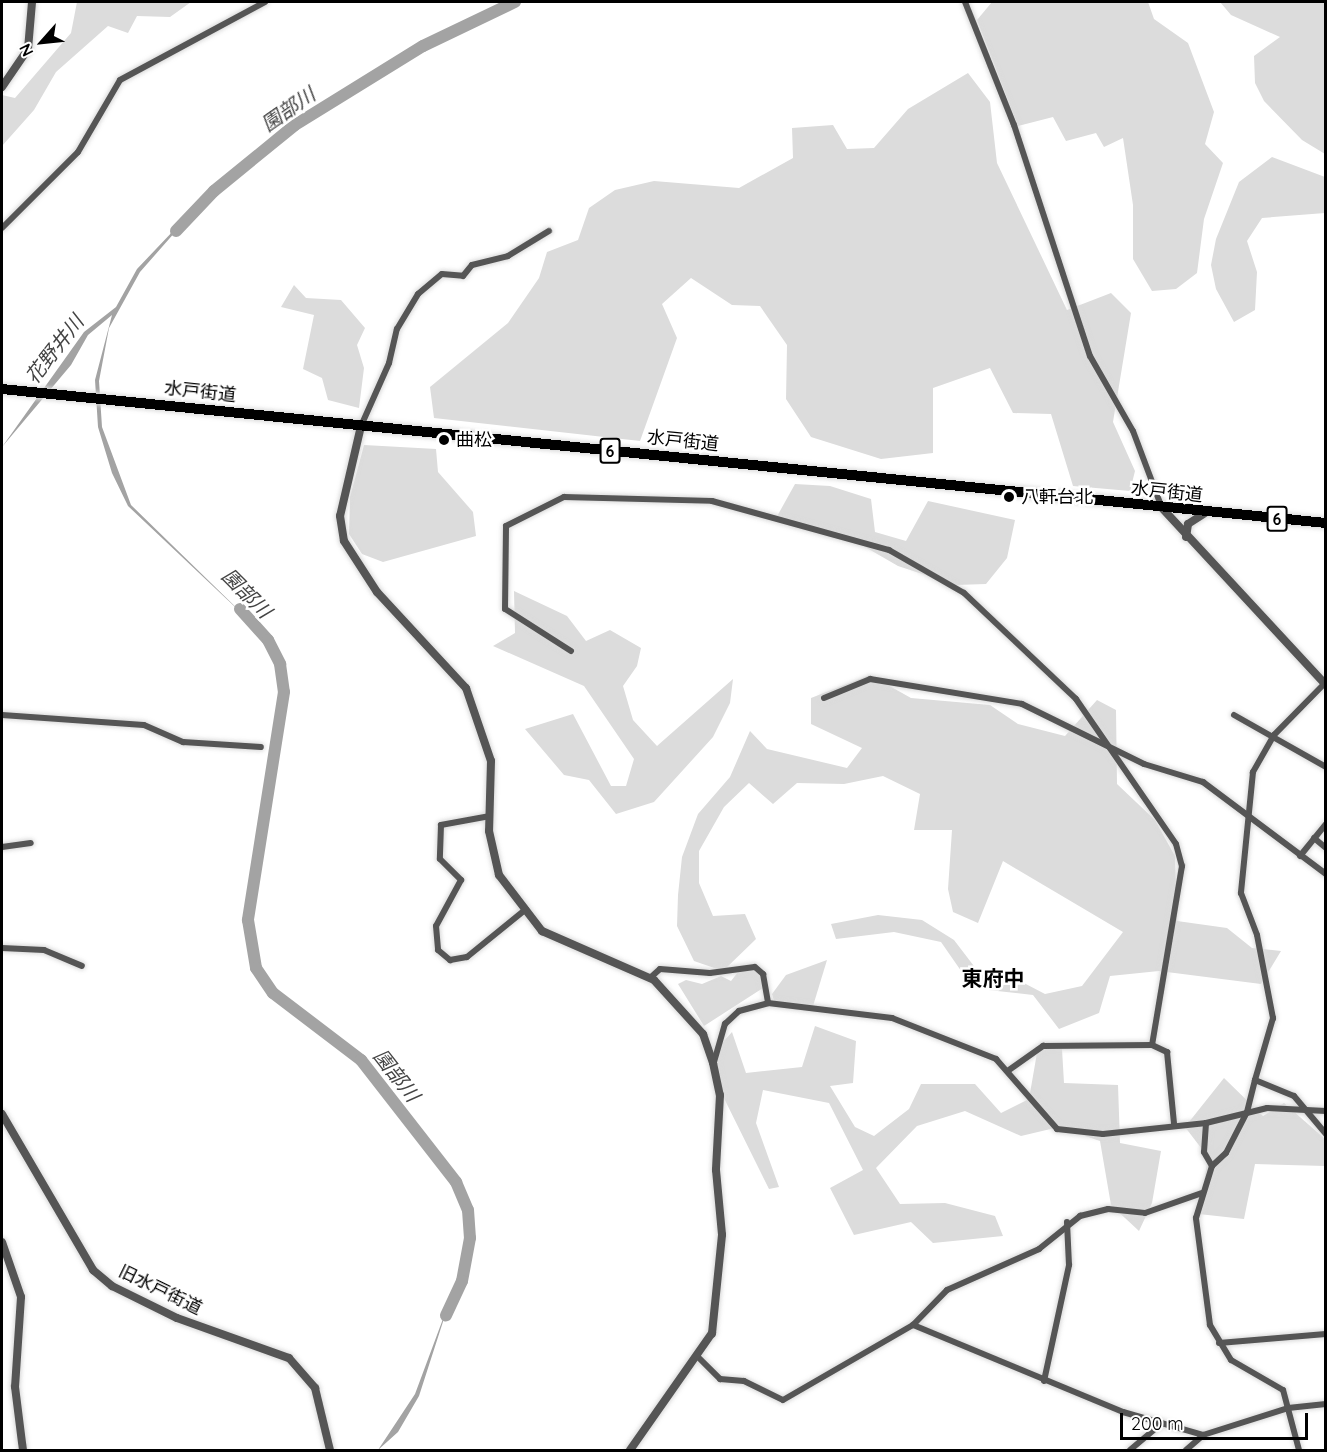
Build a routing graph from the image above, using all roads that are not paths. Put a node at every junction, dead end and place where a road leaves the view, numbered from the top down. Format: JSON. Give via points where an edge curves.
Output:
{"nodes":[{"id":1,"x":32,"y":2,"type":"edge"},
{"id":2,"x":265,"y":2,"type":"edge"},
{"id":3,"x":965,"y":2,"type":"edge"},
{"id":4,"x":2,"y":87,"type":"edge"},
{"id":5,"x":2,"y":228,"type":"edge"},
{"id":6,"x":549,"y":231,"type":"dead end"},
{"id":7,"x":2,"y":389,"type":"edge"},
{"id":8,"x":361,"y":426,"type":"junction"},
{"id":9,"x":1162,"y":508,"type":"junction"},
{"id":10,"x":1205,"y":513,"type":"junction"},
{"id":11,"x":1326,"y":523,"type":"edge"},
{"id":12,"x":1186,"y":537,"type":"junction"},
{"id":13,"x":571,"y":651,"type":"dead end"},
{"id":14,"x":1325,"y":683,"type":"edge"},
{"id":15,"x":824,"y":698,"type":"dead end"},
{"id":16,"x":2,"y":715,"type":"edge"},
{"id":17,"x":1234,"y":715,"type":"dead end"},
{"id":18,"x":1274,"y":735,"type":"junction"},
{"id":19,"x":261,"y":747,"type":"dead end"},
{"id":20,"x":1114,"y":748,"type":"junction"},
{"id":21,"x":1326,"y":767,"type":"edge"},
{"id":22,"x":1249,"y":814,"type":"junction"},
{"id":23,"x":490,"y":816,"type":"junction"},
{"id":24,"x":1326,"y":824,"type":"edge"},
{"id":25,"x":1314,"y":838,"type":"junction"},
{"id":26,"x":31,"y":843,"type":"dead end"},
{"id":27,"x":2,"y":847,"type":"edge"},
{"id":28,"x":1326,"y":848,"type":"edge"},
{"id":29,"x":1300,"y":856,"type":"junction"},
{"id":30,"x":1326,"y":874,"type":"edge"},
{"id":31,"x":526,"y":909,"type":"junction"},
{"id":32,"x":2,"y":948,"type":"edge"},
{"id":33,"x":82,"y":966,"type":"dead end"},
{"id":34,"x":650,"y":978,"type":"junction"},
{"id":35,"x":768,"y":1003,"type":"junction"},
{"id":36,"x":1152,"y":1045,"type":"junction"},
{"id":37,"x":713,"y":1063,"type":"junction"},
{"id":38,"x":1009,"y":1070,"type":"junction"},
{"id":39,"x":1255,"y":1080,"type":"junction"},
{"id":40,"x":1308,"y":1110,"type":"junction"},
{"id":41,"x":1247,"y":1112,"type":"junction"},
{"id":42,"x":1326,"y":1112,"type":"edge"},
{"id":43,"x":3,"y":1119,"type":"edge"},
{"id":44,"x":1206,"y":1123,"type":"junction"},
{"id":45,"x":1174,"y":1124,"type":"junction"},
{"id":46,"x":1326,"y":1134,"type":"edge"},
{"id":47,"x":1212,"y":1166,"type":"junction"},
{"id":48,"x":1202,"y":1193,"type":"junction"},
{"id":49,"x":1068,"y":1222,"type":"junction"},
{"id":50,"x":2,"y":1242,"type":"edge"},
{"id":51,"x":913,"y":1325,"type":"junction"},
{"id":52,"x":1326,"y":1334,"type":"edge"},
{"id":53,"x":1219,"y":1343,"type":"junction"},
{"id":54,"x":699,"y":1358,"type":"junction"},
{"id":55,"x":1044,"y":1381,"type":"junction"},
{"id":56,"x":1326,"y":1404,"type":"edge"},
{"id":57,"x":1288,"y":1408,"type":"junction"},
{"id":58,"x":1159,"y":1426,"type":"junction"},
{"id":59,"x":1203,"y":1435,"type":"junction"},
{"id":60,"x":23,"y":1450,"type":"edge"},
{"id":61,"x":330,"y":1450,"type":"edge"},
{"id":62,"x":630,"y":1450,"type":"edge"},
{"id":63,"x":1130,"y":1450,"type":"edge"},
{"id":64,"x":1186,"y":1450,"type":"edge"},
{"id":65,"x":1299,"y":1450,"type":"edge"}],
"edges":[{"from":1,"to":4,"type":"street","via":[[28,49]]},
{"from":2,"to":5,"type":"street","via":[[120,80],[74,158]]},
{"from":3,"to":9,"type":"street","via":[[1014,125],[1090,356],[1133,430]]},
{"from":6,"to":8,"type":"street","via":[[508,255],[472,265],[463,276],[442,274],[418,294],[397,328],[389,363]]},
{"from":7,"to":8,"type":"highway","name":"水戸街道","number":"6"},
{"from":8,"to":9,"type":"highway","name":"水戸街道","number":"6"},
{"from":8,"to":23,"type":"street","via":[[340,516],[344,541],[355,565],[466,688],[491,761]]},
{"from":9,"to":10,"type":"highway","name":"水戸街道","number":"6"},
{"from":9,"to":12,"type":"street"},
{"from":10,"to":11,"type":"highway","name":"水戸街道","number":"6"},
{"from":10,"to":12,"type":"street","via":[[1188,524]]},
{"from":12,"to":14,"type":"street"},
{"from":13,"to":20,"type":"street","via":[[505,609],[506,526],[564,496],[712,501],[889,550],[929,571],[984,608],[1076,699]]},
{"from":14,"to":18,"type":"street"},
{"from":15,"to":20,"type":"street","via":[[870,679],[967,692],[1022,704]]},
{"from":16,"to":19,"type":"street","via":[[144,725],[183,742]]},
{"from":17,"to":18,"type":"street"},
{"from":18,"to":21,"type":"street"},
{"from":18,"to":22,"type":"street","via":[[1253,772]]},
{"from":20,"to":22,"type":"street","via":[[1155,769],[1190,776]]},
{"from":20,"to":36,"type":"street","via":[[1137,793],[1169,830],[1182,866]]},
{"from":22,"to":29,"type":"street"},
{"from":22,"to":39,"type":"street","via":[[1240,893],[1257,935],[1273,1018]]},
{"from":23,"to":31,"type":"street","via":[[491,857]]},
{"from":23,"to":31,"type":"street","via":[[441,825],[440,859],[460,880],[436,926],[438,950],[450,960],[467,957]]},
{"from":24,"to":25,"type":"street"},
{"from":25,"to":28,"type":"street"},
{"from":25,"to":29,"type":"street"},
{"from":26,"to":27,"type":"street"},
{"from":29,"to":30,"type":"street"},
{"from":31,"to":34,"type":"street","via":[[542,931],[562,944]]},
{"from":32,"to":33,"type":"street","via":[[44,950]]},
{"from":34,"to":35,"type":"street","via":[[660,969],[710,973],[755,967],[764,974]]},
{"from":34,"to":37,"type":"street","via":[[684,1008],[703,1034]]},
{"from":35,"to":37,"type":"street","via":[[739,1011],[725,1024]]},
{"from":35,"to":38,"type":"street","via":[[914,1024],[996,1059]]},
{"from":36,"to":38,"type":"street","via":[[1043,1046]]},
{"from":36,"to":45,"type":"street","via":[[1167,1052]]},
{"from":37,"to":54,"type":"street","via":[[720,1095],[716,1170],[722,1235],[712,1333]]},
{"from":38,"to":45,"type":"street","via":[[1041,1116],[1057,1129],[1103,1134]]},
{"from":39,"to":40,"type":"street","via":[[1294,1096]]},
{"from":39,"to":41,"type":"street"},
{"from":40,"to":41,"type":"street"},
{"from":40,"to":42,"type":"street"},
{"from":40,"to":46,"type":"street"},
{"from":41,"to":44,"type":"street"},
{"from":41,"to":47,"type":"street","via":[[1226,1153]]},
{"from":43,"to":61,"type":"street","name":"旧水戸街道","via":[[93,1270],[112,1286],[177,1318],[264,1347],[298,1365],[315,1388]]},
{"from":44,"to":45,"type":"street"},
{"from":44,"to":47,"type":"street","via":[[1204,1152]]},
{"from":47,"to":48,"type":"street"},
{"from":48,"to":49,"type":"street","via":[[1145,1213],[1108,1209]]},
{"from":48,"to":53,"type":"street","via":[[1197,1229],[1209,1319]]},
{"from":49,"to":51,"type":"street","via":[[1039,1249],[947,1290]]},
{"from":49,"to":55,"type":"street","via":[[1069,1265]]},
{"from":50,"to":60,"type":"street","via":[[21,1297],[15,1380]]},
{"from":51,"to":54,"type":"street","via":[[783,1400],[744,1381],[720,1379]]},
{"from":51,"to":55,"type":"street"},
{"from":52,"to":53,"type":"street"},
{"from":53,"to":57,"type":"street","via":[[1245,1372],[1279,1386]]},
{"from":54,"to":62,"type":"street"},
{"from":55,"to":58,"type":"street"},
{"from":56,"to":57,"type":"street"},
{"from":57,"to":59,"type":"street"},
{"from":57,"to":65,"type":"street"},
{"from":58,"to":59,"type":"street"},
{"from":58,"to":63,"type":"street"},
{"from":59,"to":64,"type":"street"}]}
